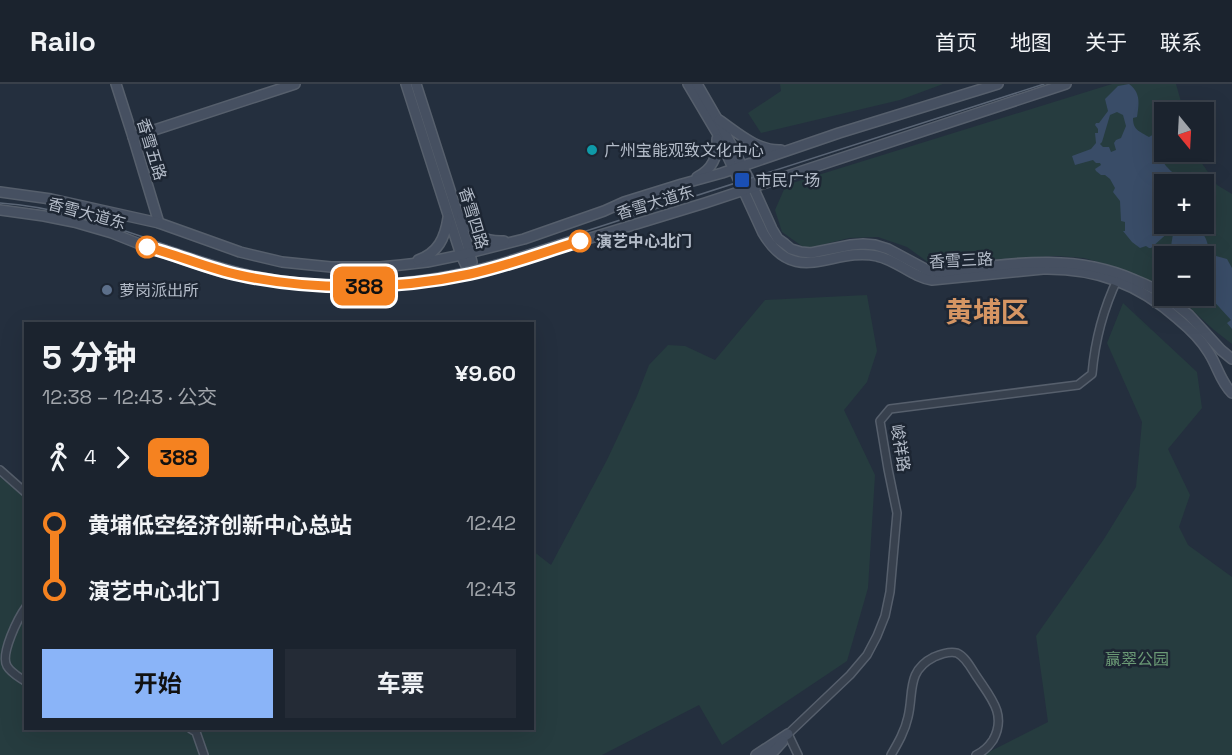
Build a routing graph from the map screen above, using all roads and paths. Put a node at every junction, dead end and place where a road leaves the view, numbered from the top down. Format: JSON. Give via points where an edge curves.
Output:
{"nodes":[{"id":1,"x":116,"y":84,"type":"edge"},
{"id":2,"x":295,"y":84,"type":"edge"},
{"id":3,"x":406,"y":84,"type":"edge"},
{"id":4,"x":416,"y":84,"type":"edge"},
{"id":5,"x":688,"y":84,"type":"edge"},
{"id":6,"x":697,"y":84,"type":"edge"},
{"id":7,"x":998,"y":84,"type":"edge"},
{"id":8,"x":1066,"y":84,"type":"edge"},
{"id":9,"x":717,"y":118,"type":"junction"},
{"id":10,"x":717,"y":134,"type":"junction"},
{"id":11,"x":134,"y":136,"type":"junction"},
{"id":12,"x":797,"y":147,"type":"junction"},
{"id":13,"x":738,"y":167,"type":"junction"},
{"id":14,"x":682,"y":184,"type":"junction"},
{"id":15,"x":753,"y":187,"type":"junction"},
{"id":16,"x":743,"y":190,"type":"junction"},
{"id":17,"x":0,"y":192,"type":"edge"},
{"id":18,"x":0,"y":210,"type":"edge"},
{"id":19,"x":453,"y":213,"type":"junction"},
{"id":20,"x":159,"y":223,"type":"junction"},
{"id":21,"x":524,"y":239,"type":"junction"},
{"id":22,"x":466,"y":254,"type":"junction"},
{"id":23,"x":401,"y":266,"type":"junction"},
{"id":24,"x":470,"y":274,"type":"junction"},
{"id":25,"x":1119,"y":277,"type":"junction"},
{"id":26,"x":1154,"y":289,"type":"edge"},
{"id":27,"x":1178,"y":306,"type":"edge"},
{"id":28,"x":1232,"y":359,"type":"edge"},
{"id":29,"x":1232,"y":393,"type":"edge"},
{"id":30,"x":0,"y":470,"type":"edge"},
{"id":31,"x":24,"y":491,"type":"edge"},
{"id":32,"x":24,"y":609,"type":"edge"},
{"id":33,"x":24,"y":681,"type":"edge"},
{"id":34,"x":193,"y":730,"type":"edge"},
{"id":35,"x":788,"y":734,"type":"junction"},
{"id":36,"x":204,"y":755,"type":"edge"},
{"id":37,"x":756,"y":755,"type":"edge"},
{"id":38,"x":769,"y":755,"type":"edge"},
{"id":39,"x":798,"y":755,"type":"edge"},
{"id":40,"x":891,"y":755,"type":"edge"},
{"id":41,"x":976,"y":755,"type":"edge"}],
"edges":[{"from":1,"to":11,"type":"main road","name":"香雪五路"},
{"from":2,"to":11,"type":"main road"},
{"from":3,"to":19,"type":"main road","name":"香雪四路"},
{"from":4,"to":19,"type":"main road","name":"香雪四路"},
{"from":5,"to":10,"type":"main road","name":"香雪三路"},
{"from":6,"to":9,"type":"main road","name":"香雪三路"},
{"from":7,"to":12,"type":"main road","name":"香雪大道东"},
{"from":8,"to":15,"type":"main road","name":"香雪大道东"},
{"from":9,"to":12,"type":"main road","via":[[770,150]]},
{"from":9,"to":13,"type":"main road","name":"香雪三路"},
{"from":10,"to":13,"type":"main road","name":"香雪三路"},
{"from":10,"to":14,"type":"main road","via":[[712,166]]},
{"from":11,"to":20,"type":"main road","name":"香雪五路"},
{"from":12,"to":13,"type":"main road","name":"香雪大道东"},
{"from":13,"to":14,"type":"main road","name":"香雪大道东"},
{"from":13,"to":15,"type":"main road","name":"香雪三路"},
{"from":13,"to":16,"type":"main road","name":"香雪三路"},
{"from":14,"to":21,"type":"main road","name":"香雪大道东"},
{"from":15,"to":16,"type":"main road","name":"香雪大道东"},
{"from":15,"to":25,"type":"main road","name":"香雪三路","via":[[778,239],[801,252],[819,253],[864,244],[888,249],[929,271],[1048,261],[1090,265]]},
{"from":16,"to":24,"type":"main road","name":"香雪大道东"},
{"from":16,"to":25,"type":"main road","name":"香雪三路","via":[[772,247],[807,263],[868,254],[932,280],[1043,269]]},
{"from":17,"to":20,"type":"main road","name":"香雪大道东"},
{"from":18,"to":24,"type":"main road","name":"香雪大道东","via":[[90,226],[219,271],[256,279],[360,286],[412,284]]},
{"from":19,"to":21,"type":"main road","via":[[482,238],[501,242]]},
{"from":19,"to":22,"type":"main road","name":"香雪四路"},
{"from":19,"to":23,"type":"main road","via":[[438,248]]},
{"from":20,"to":23,"type":"main road","name":"香雪大道东","via":[[240,252],[282,262],[331,267]]},
{"from":21,"to":22,"type":"main road","name":"香雪大道东"},
{"from":22,"to":23,"type":"main road","name":"香雪大道东"},
{"from":22,"to":24,"type":"main road","name":"香雪四路","via":[[472,262]]},
{"from":25,"to":26,"type":"main road","name":"香雪三路"},
{"from":25,"to":29,"type":"main road","name":"香雪三路","via":[[1156,300],[1188,327],[1209,353]]},
{"from":25,"to":35,"type":"street","name":"峻祥路","via":[[1098,330],[1092,374],[1078,385],[890,409],[880,421],[897,513],[885,616],[867,655]]},
{"from":27,"to":28,"type":"main road","name":"香雪三路"},
{"from":30,"to":31,"type":"street"},
{"from":32,"to":33,"type":"street","via":[[4,655],[5,664]]},
{"from":34,"to":36,"type":"street"},
{"from":35,"to":37,"type":"main road","name":"峻祥路"},
{"from":35,"to":38,"type":"main road","name":"峻祥路"},
{"from":35,"to":39,"type":"street"},
{"from":40,"to":41,"type":"street","via":[[907,722],[917,671],[929,660],[947,653],[965,660],[999,716],[998,730],[990,745]]}]}
